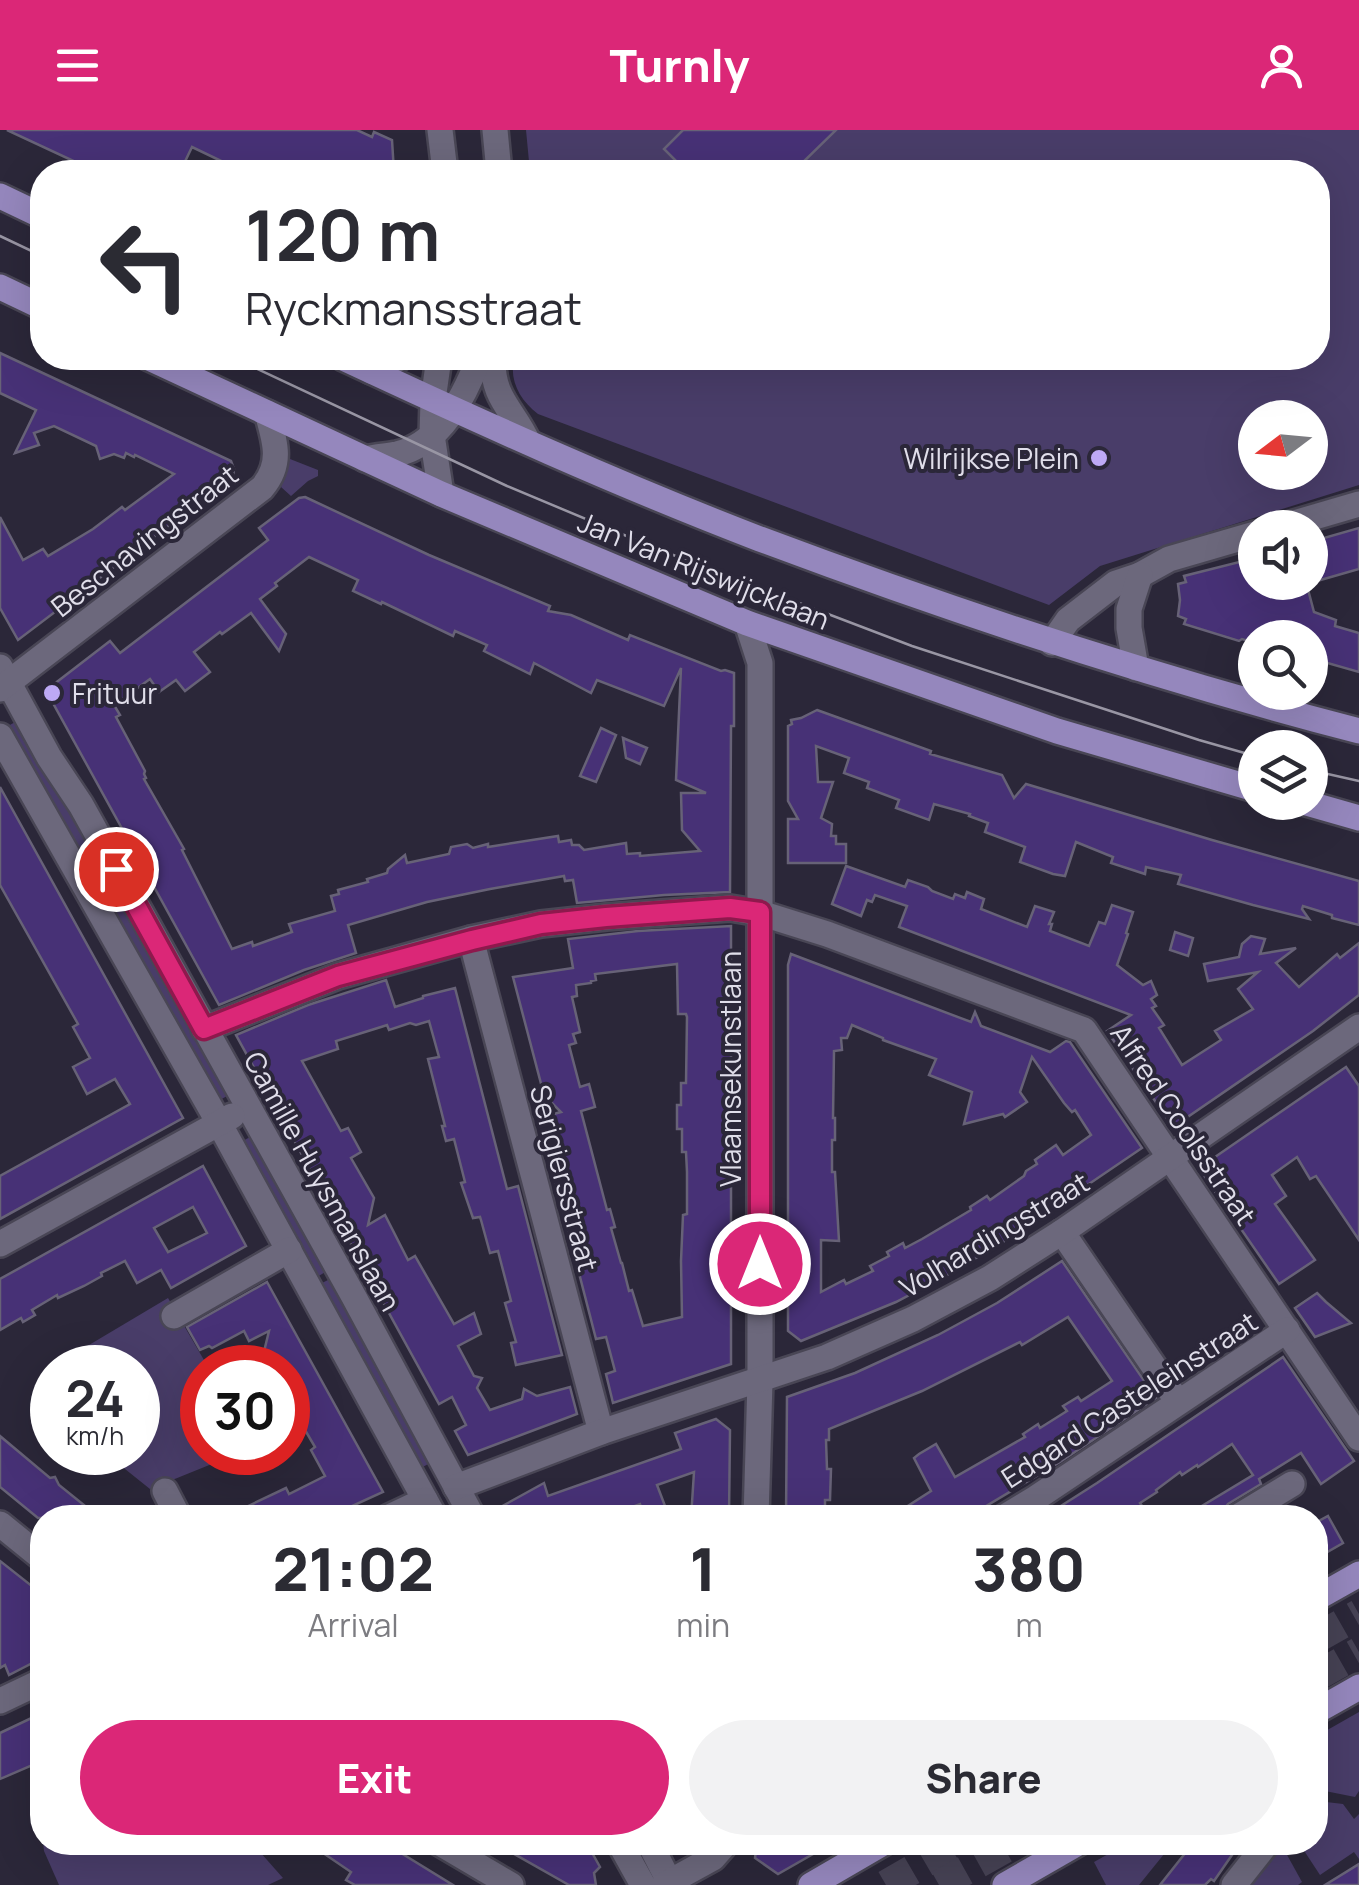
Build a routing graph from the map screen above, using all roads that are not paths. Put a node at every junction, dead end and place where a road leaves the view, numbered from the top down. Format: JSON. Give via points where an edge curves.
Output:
{"nodes":[{"id":1,"x":440,"y":130,"type":"edge"},
{"id":2,"x":494,"y":130,"type":"edge"},
{"id":3,"x":444,"y":160,"type":"edge"},
{"id":4,"x":498,"y":160,"type":"edge"},
{"id":5,"x":0,"y":196,"type":"edge"},
{"id":6,"x":30,"y":210,"type":"edge"},
{"id":7,"x":0,"y":287,"type":"edge"},
{"id":8,"x":30,"y":301,"type":"edge"},
{"id":9,"x":175,"y":370,"type":"edge"},
{"id":10,"x":371,"y":370,"type":"edge"},
{"id":11,"x":440,"y":370,"type":"edge"},
{"id":12,"x":475,"y":370,"type":"edge"},
{"id":13,"x":494,"y":370,"type":"edge"},
{"id":14,"x":443,"y":404,"type":"junction"},
{"id":15,"x":267,"y":413,"type":"junction"},
{"id":16,"x":432,"y":435,"type":"junction"},
{"id":17,"x":528,"y":442,"type":"junction"},
{"id":18,"x":366,"y":459,"type":"junction"},
{"id":19,"x":441,"y":494,"type":"junction"},
{"id":20,"x":1359,"y":504,"type":"edge"},
{"id":21,"x":1328,"y":513,"type":"edge"},
{"id":22,"x":1238,"y":539,"type":"edge"},
{"id":23,"x":1140,"y":575,"type":"junction"},
{"id":24,"x":746,"y":623,"type":"junction"},
{"id":25,"x":1052,"y":643,"type":"junction"},
{"id":26,"x":1136,"y":668,"type":"junction"},
{"id":27,"x":3,"y":679,"type":"edge"},
{"id":28,"x":1359,"y":732,"type":"edge"},
{"id":29,"x":0,"y":736,"type":"edge"},
{"id":30,"x":1238,"y":784,"type":"edge"},
{"id":31,"x":1328,"y":809,"type":"edge"},
{"id":32,"x":1359,"y":818,"type":"edge"},
{"id":33,"x":760,"y":912,"type":"junction"},
{"id":34,"x":472,"y":940,"type":"junction"},
{"id":35,"x":204,"y":1029,"type":"junction"},
{"id":36,"x":1357,"y":1034,"type":"edge"},
{"id":37,"x":248,"y":1108,"type":"junction"},
{"id":38,"x":219,"y":1124,"type":"junction"},
{"id":39,"x":1170,"y":1158,"type":"junction"},
{"id":40,"x":1062,"y":1232,"type":"junction"},
{"id":41,"x":0,"y":1244,"type":"edge"},
{"id":42,"x":289,"y":1250,"type":"junction"},
{"id":43,"x":174,"y":1316,"type":"dead end"},
{"id":44,"x":1287,"y":1330,"type":"junction"},
{"id":45,"x":760,"y":1381,"type":"junction"},
{"id":46,"x":1178,"y":1402,"type":"junction"},
{"id":47,"x":601,"y":1432,"type":"junction"},
{"id":48,"x":1359,"y":1438,"type":"edge"},
{"id":49,"x":1292,"y":1484,"type":"dead end"},
{"id":50,"x":456,"y":1487,"type":"junction"},
{"id":51,"x":165,"y":1491,"type":"dead end"},
{"id":52,"x":172,"y":1505,"type":"edge"},
{"id":53,"x":428,"y":1505,"type":"edge"},
{"id":54,"x":466,"y":1505,"type":"edge"},
{"id":55,"x":756,"y":1505,"type":"edge"},
{"id":56,"x":1025,"y":1505,"type":"edge"},
{"id":57,"x":1257,"y":1505,"type":"edge"},
{"id":58,"x":0,"y":1524,"type":"edge"},
{"id":59,"x":30,"y":1548,"type":"edge"},
{"id":60,"x":1359,"y":1574,"type":"edge"},
{"id":61,"x":1328,"y":1592,"type":"edge"},
{"id":62,"x":30,"y":1687,"type":"edge"},
{"id":63,"x":1359,"y":1687,"type":"edge"},
{"id":64,"x":0,"y":1701,"type":"edge"},
{"id":65,"x":1328,"y":1705,"type":"edge"},
{"id":66,"x":460,"y":1855,"type":"edge"},
{"id":67,"x":627,"y":1855,"type":"edge"},
{"id":68,"x":655,"y":1855,"type":"edge"},
{"id":69,"x":716,"y":1855,"type":"edge"},
{"id":70,"x":863,"y":1855,"type":"edge"},
{"id":71,"x":1057,"y":1855,"type":"edge"},
{"id":72,"x":1258,"y":1855,"type":"edge"},
{"id":73,"x":668,"y":1884,"type":"edge"},
{"id":74,"x":511,"y":1885,"type":"edge"},
{"id":75,"x":643,"y":1885,"type":"edge"},
{"id":76,"x":811,"y":1885,"type":"edge"},
{"id":77,"x":1004,"y":1885,"type":"edge"},
{"id":78,"x":1234,"y":1885,"type":"edge"}],
"edges":[{"from":1,"to":3,"type":"street"},
{"from":2,"to":4,"type":"street"},
{"from":5,"to":6,"type":"main road"},
{"from":7,"to":8,"type":"main road"},
{"from":9,"to":15,"type":"main road","name":"Jan Van Rijswijcklaan"},
{"from":10,"to":14,"type":"main road","name":"Jan Van Rijswijcklaan"},
{"from":11,"to":14,"type":"street"},
{"from":12,"to":14,"type":"street","via":[[467,388]]},
{"from":13,"to":17,"type":"street","via":[[498,394]]},
{"from":14,"to":16,"type":"street"},
{"from":14,"to":17,"type":"main road","name":"Jan Van Rijswijcklaan"},
{"from":15,"to":18,"type":"main road","name":"Jan Van Rijswijcklaan"},
{"from":15,"to":27,"type":"street","name":"Beschavingstraat","via":[[277,450],[262,488]]},
{"from":16,"to":18,"type":"street","via":[[400,453]]},
{"from":16,"to":19,"type":"street"},
{"from":17,"to":25,"type":"main road","name":"Jan Van Rijswijcklaan","via":[[758,538]]},
{"from":18,"to":19,"type":"main road","name":"Jan Van Rijswijcklaan"},
{"from":19,"to":24,"type":"main road","name":"Jan Van Rijswijcklaan"},
{"from":20,"to":21,"type":"street"},
{"from":22,"to":23,"type":"street","via":[[1169,558]]},
{"from":23,"to":25,"type":"street","via":[[1087,605]]},
{"from":23,"to":26,"type":"street","via":[[1129,609]]},
{"from":24,"to":30,"type":"main road","name":"Jan Van Rijswijcklaan","via":[[1057,731]]},
{"from":24,"to":33,"type":"street","name":"Vlaamsekunstlaan","via":[[760,663]]},
{"from":25,"to":26,"type":"main road","name":"Jan Van Rijswijcklaan"},
{"from":26,"to":28,"type":"main road","name":"Jan Van Rijswijcklaan"},
{"from":27,"to":35,"type":"street","name":"Camille Huysmanslaan"},
{"from":29,"to":38,"type":"street"},
{"from":31,"to":32,"type":"main road"},
{"from":33,"to":34,"type":"street","name":"Alfred Coolsstraat","via":[[606,917]]},
{"from":33,"to":39,"type":"street","name":"Alfred Coolsstraat","via":[[1084,1030]]},
{"from":33,"to":45,"type":"street","name":"Vlaamsekunstlaan"},
{"from":34,"to":35,"type":"street","name":"Alfred Coolsstraat","via":[[338,976]]},
{"from":34,"to":47,"type":"street","name":"Serigiersstraat"},
{"from":35,"to":37,"type":"street","name":"Camille Huysmanslaan"},
{"from":36,"to":39,"type":"street","name":"Volhardingstraat"},
{"from":37,"to":38,"type":"street"},
{"from":37,"to":50,"type":"street","name":"Camille Huysmanslaan"},
{"from":38,"to":41,"type":"street"},
{"from":38,"to":42,"type":"street"},
{"from":39,"to":40,"type":"street","name":"Volhardingstraat"},
{"from":39,"to":44,"type":"street","name":"Alfred Coolsstraat"},
{"from":40,"to":45,"type":"street","name":"Volhardingstraat","via":[[913,1319]]},
{"from":40,"to":46,"type":"street"},
{"from":42,"to":43,"type":"street"},
{"from":42,"to":53,"type":"street"},
{"from":44,"to":46,"type":"street","name":"Edgard Casteleinstraat"},
{"from":44,"to":48,"type":"street","name":"Alfred Coolsstraat"},
{"from":45,"to":47,"type":"street","name":"Volhardingstraat"},
{"from":45,"to":55,"type":"street","name":"Vlaamsekunstlaan"},
{"from":46,"to":56,"type":"street","name":"Edgard Casteleinstraat"},
{"from":47,"to":50,"type":"street","name":"Volhardingstraat"},
{"from":49,"to":57,"type":"street"},
{"from":50,"to":54,"type":"street","name":"Camille Huysmanslaan"},
{"from":51,"to":52,"type":"street"},
{"from":58,"to":59,"type":"street"},
{"from":60,"to":61,"type":"main road"},
{"from":62,"to":64,"type":"street"},
{"from":63,"to":65,"type":"main road"},
{"from":66,"to":74,"type":"street"},
{"from":67,"to":75,"type":"street"},
{"from":68,"to":73,"type":"street"},
{"from":69,"to":73,"type":"street"},
{"from":70,"to":76,"type":"main road"},
{"from":71,"to":77,"type":"main road"},
{"from":72,"to":78,"type":"street"}]}
